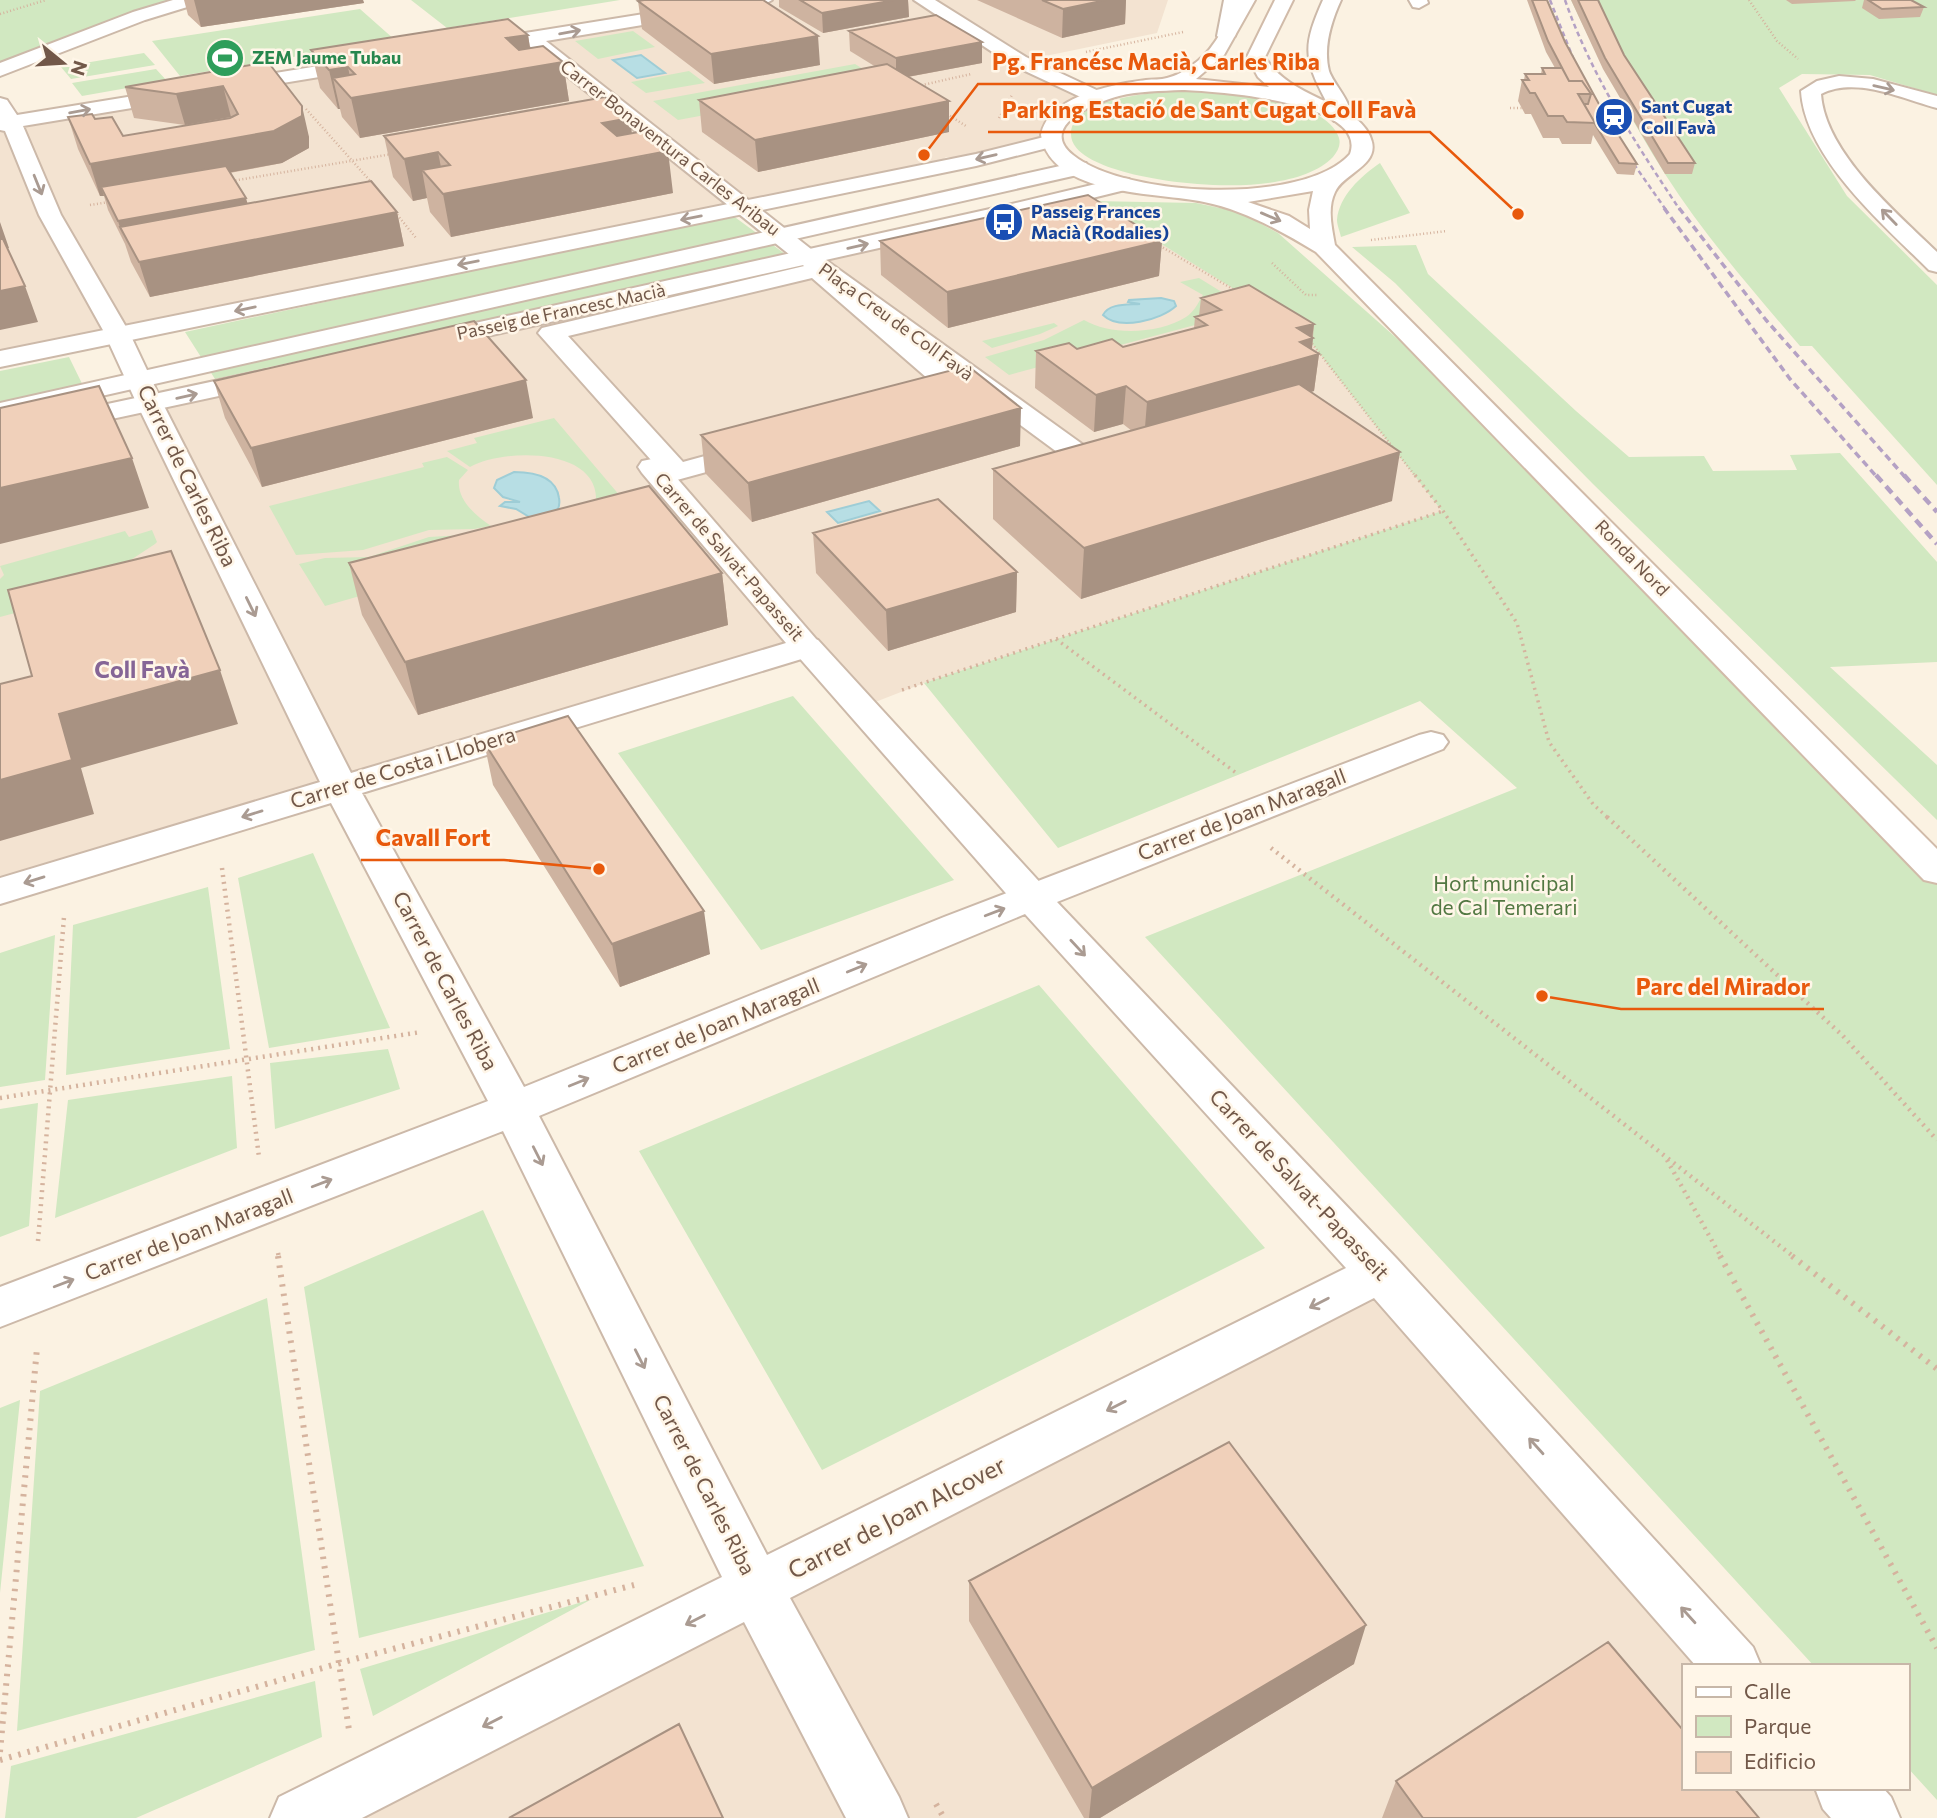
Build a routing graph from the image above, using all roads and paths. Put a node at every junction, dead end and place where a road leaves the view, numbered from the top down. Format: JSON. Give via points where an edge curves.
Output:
{"nodes":[{"id":1,"x":46,"y":0,"type":"edge"},
{"id":2,"x":191,"y":0,"type":"edge"},
{"id":3,"x":763,"y":0,"type":"edge"},
{"id":4,"x":923,"y":0,"type":"edge"},
{"id":5,"x":1233,"y":0,"type":"edge"},
{"id":6,"x":1246,"y":0,"type":"edge"},
{"id":7,"x":1284,"y":0,"type":"edge"},
{"id":8,"x":1332,"y":0,"type":"edge"},
{"id":9,"x":1749,"y":0,"type":"edge"},
{"id":10,"x":0,"y":14,"type":"edge"},
{"id":11,"x":1226,"y":36,"type":"junction"},
{"id":12,"x":532,"y":39,"type":"junction"},
{"id":13,"x":451,"y":51,"type":"edge"},
{"id":14,"x":384,"y":61,"type":"edge"},
{"id":15,"x":4,"y":71,"type":"edge"},
{"id":16,"x":277,"y":77,"type":"junction"},
{"id":17,"x":1843,"y":82,"type":"junction"},
{"id":18,"x":1168,"y":85,"type":"junction"},
{"id":19,"x":1012,"y":86,"type":"dead end"},
{"id":20,"x":1096,"y":97,"type":"junction"},
{"id":21,"x":1304,"y":101,"type":"junction"},
{"id":22,"x":1937,"y":102,"type":"edge"},
{"id":23,"x":1510,"y":108,"type":"dead end"},
{"id":24,"x":1522,"y":108,"type":"edge"},
{"id":25,"x":4,"y":117,"type":"edge"},
{"id":26,"x":1341,"y":117,"type":"junction"},
{"id":27,"x":999,"y":119,"type":"dead end"},
{"id":28,"x":1052,"y":141,"type":"junction"},
{"id":29,"x":395,"y":153,"type":"edge"},
{"id":30,"x":354,"y":160,"type":"junction"},
{"id":31,"x":1078,"y":168,"type":"junction"},
{"id":32,"x":1336,"y":177,"type":"junction"},
{"id":33,"x":371,"y":182,"type":"edge"},
{"id":34,"x":221,"y":183,"type":"edge"},
{"id":35,"x":1121,"y":184,"type":"junction"},
{"id":36,"x":1212,"y":197,"type":"junction"},
{"id":37,"x":115,"y":201,"type":"edge"},
{"id":38,"x":389,"y":204,"type":"edge"},
{"id":39,"x":747,"y":207,"type":"junction"},
{"id":40,"x":49,"y":212,"type":"junction"},
{"id":41,"x":1447,"y":231,"type":"dead end"},
{"id":42,"x":783,"y":236,"type":"junction"},
{"id":43,"x":1149,"y":239,"type":"edge"},
{"id":44,"x":1368,"y":240,"type":"dead end"},
{"id":45,"x":1324,"y":247,"type":"junction"},
{"id":46,"x":808,"y":257,"type":"junction"},
{"id":47,"x":1937,"y":265,"type":"edge"},
{"id":48,"x":440,"y":269,"type":"junction"},
{"id":49,"x":1243,"y":296,"type":"edge"},
{"id":50,"x":1302,"y":331,"type":"edge"},
{"id":51,"x":118,"y":336,"type":"junction"},
{"id":52,"x":409,"y":346,"type":"edge"},
{"id":53,"x":0,"y":359,"type":"edge"},
{"id":54,"x":286,"y":374,"type":"edge"},
{"id":55,"x":146,"y":393,"type":"junction"},
{"id":56,"x":0,"y":411,"type":"edge"},
{"id":57,"x":0,"y":435,"type":"edge"},
{"id":58,"x":1086,"y":460,"type":"edge"},
{"id":59,"x":664,"y":469,"type":"junction"},
{"id":60,"x":1443,"y":511,"type":"junction"},
{"id":61,"x":1056,"y":639,"type":"junction"},
{"id":62,"x":807,"y":648,"type":"junction"},
{"id":63,"x":859,"y":706,"type":"junction"},
{"id":64,"x":1431,"y":742,"type":"dead end"},
{"id":65,"x":340,"y":786,"type":"junction"},
{"id":66,"x":1275,"y":802,"type":"junction"},
{"id":67,"x":1236,"y":818,"type":"junction"},
{"id":68,"x":222,"y":867,"type":"dead end"},
{"id":69,"x":1937,"y":871,"type":"edge"},
{"id":70,"x":0,"y":891,"type":"edge"},
{"id":71,"x":1032,"y":898,"type":"junction"},
{"id":72,"x":64,"y":917,"type":"dead end"},
{"id":73,"x":425,"y":1032,"type":"dead end"},
{"id":74,"x":247,"y":1059,"type":"junction"},
{"id":75,"x":51,"y":1090,"type":"junction"},
{"id":76,"x":0,"y":1098,"type":"edge"},
{"id":77,"x":514,"y":1109,"type":"junction"},
{"id":78,"x":1937,"y":1140,"type":"edge"},
{"id":79,"x":1664,"y":1156,"type":"junction"},
{"id":80,"x":260,"y":1161,"type":"dead end"},
{"id":81,"x":37,"y":1247,"type":"dead end"},
{"id":82,"x":278,"y":1253,"type":"dead end"},
{"id":83,"x":1380,"y":1273,"type":"junction"},
{"id":84,"x":0,"y":1307,"type":"edge"},
{"id":85,"x":37,"y":1348,"type":"dead end"},
{"id":86,"x":1937,"y":1369,"type":"edge"},
{"id":87,"x":649,"y":1581,"type":"dead end"},
{"id":88,"x":756,"y":1589,"type":"junction"},
{"id":89,"x":1937,"y":1648,"type":"edge"},
{"id":90,"x":340,"y":1663,"type":"junction"},
{"id":91,"x":1732,"y":1664,"type":"edge"},
{"id":92,"x":351,"y":1740,"type":"dead end"},
{"id":93,"x":0,"y":1752,"type":"edge"},
{"id":94,"x":0,"y":1760,"type":"edge"},
{"id":95,"x":1845,"y":1790,"type":"edge"},
{"id":96,"x":300,"y":1818,"type":"edge"},
{"id":97,"x":877,"y":1818,"type":"edge"},
{"id":98,"x":1870,"y":1818,"type":"edge"}],
"edges":[{"from":1,"to":10,"type":"path"},
{"from":2,"to":15,"type":"street"},
{"from":12,"to":3,"type":"street","one_way":true},
{"from":4,"to":20,"type":"street","via":[[1019,61]]},
{"from":5,"to":11,"type":"street","name":"Ronda Nord"},
{"from":6,"to":11,"type":"street","name":"Ronda Nord"},
{"from":7,"to":21,"type":"street","name":"Ronda Nord","via":[[1256,57],[1266,78]]},
{"from":8,"to":26,"type":"street","via":[[1316,58]]},
{"from":9,"to":17,"type":"path","via":[[1786,54]]},
{"from":11,"to":18,"type":"street","name":"Ronda Nord","via":[[1208,64]]},
{"from":12,"to":13,"type":"street"},
{"from":12,"to":39,"type":"street","name":"Carrer Bonaventura Carles Aribau"},
{"from":14,"to":16,"type":"street"},
{"from":25,"to":16,"type":"street","one_way":true},
{"from":16,"to":30,"type":"path"},
{"from":17,"to":22,"type":"street","one_way":true,"via":[[1874,85]]},
{"from":47,"to":17,"type":"street","one_way":true,"via":[[1849,174],[1824,137],[1811,91]]},
{"from":18,"to":20,"type":"street","name":"Ronda Nord"},
{"from":18,"to":21,"type":"street","name":"Ronda Nord","via":[[1230,86]]},
{"from":19,"to":27,"type":"path"},
{"from":20,"to":28,"type":"street","name":"Ronda Nord","via":[[1060,117],[1052,129]]},
{"from":21,"to":26,"type":"street","name":"Ronda Nord"},
{"from":23,"to":24,"type":"path"},
{"from":25,"to":40,"type":"street","name":"Carrer de Carles Riba","one_way":true},
{"from":26,"to":32,"type":"street","name":"Ronda Nord","via":[[1363,142],[1362,153]]},
{"from":28,"to":31,"type":"street","name":"Ronda Nord","via":[[1060,156]]},
{"from":28,"to":39,"type":"street","one_way":true},
{"from":29,"to":30,"type":"path"},
{"from":30,"to":33,"type":"path"},
{"from":30,"to":34,"type":"path"},
{"from":31,"to":35,"type":"street","name":"Ronda Nord"},
{"from":31,"to":42,"type":"street","name":"Passeig de Francesc Macià"},
{"from":32,"to":36,"type":"street","name":"Ronda Nord","via":[[1274,193]]},
{"from":32,"to":45,"type":"street","name":"Ronda Nord","via":[[1322,198],[1319,220]]},
{"from":35,"to":36,"type":"street","name":"Ronda Nord"},
{"from":46,"to":35,"type":"street","name":"Passeig de Francesc Macià","one_way":true},
{"from":36,"to":45,"type":"street","name":"Ronda Nord","one_way":true,"via":[[1281,221]]},
{"from":37,"to":40,"type":"path"},
{"from":38,"to":48,"type":"path"},
{"from":39,"to":42,"type":"street","name":"Carrer Bonaventura Carles Aribau"},
{"from":39,"to":48,"type":"street","one_way":true},
{"from":40,"to":51,"type":"street","name":"Carrer de Carles Riba"},
{"from":41,"to":44,"type":"path"},
{"from":42,"to":46,"type":"street","name":"Carrer Bonaventura Carles Aribau"},
{"from":42,"to":55,"type":"street","name":"Passeig de Francesc Macià"},
{"from":43,"to":49,"type":"path"},
{"from":45,"to":69,"type":"street","name":"Ronda Nord"},
{"from":46,"to":52,"type":"street","name":"Passeig de Francesc Macià"},
{"from":46,"to":58,"type":"street","name":"Plaça Creu de Coll Favà"},
{"from":48,"to":51,"type":"street","one_way":true},
{"from":50,"to":60,"type":"path"},
{"from":51,"to":53,"type":"street"},
{"from":51,"to":55,"type":"street","name":"Carrer de Carles Riba"},
{"from":55,"to":54,"type":"street","name":"Passeig de Francesc Macià","one_way":true},
{"from":55,"to":56,"type":"street","name":"Passeig de Francesc Macià"},
{"from":55,"to":57,"type":"street","name":"Passeig de Francesc Macià"},
{"from":55,"to":65,"type":"street","name":"Carrer de Carles Riba","one_way":true},
{"from":59,"to":59,"type":"street","name":"Carrer de Salvat-Papasseit","via":[[690,468],[961,394],[817,270],[551,333]]},
{"from":59,"to":62,"type":"street","name":"Carrer de Salvat-Papasseit"},
{"from":60,"to":61,"type":"path"},
{"from":60,"to":78,"type":"path","via":[[1517,623],[1549,742],[1593,804],[1843,1036]]},
{"from":61,"to":63,"type":"path"},
{"from":61,"to":66,"type":"path"},
{"from":62,"to":63,"type":"street","name":"Carrer de Salvat-Papasseit"},
{"from":62,"to":65,"type":"street","name":"Carrer de Costa i Llobera"},
{"from":63,"to":71,"type":"street","name":"Carrer de Salvat-Papasseit"},
{"from":64,"to":66,"type":"street","name":"Carrer de Joan Maragall"},
{"from":65,"to":70,"type":"street","name":"Carrer de Costa i Llobera","one_way":true},
{"from":65,"to":77,"type":"street","name":"Carrer de Carles Riba"},
{"from":66,"to":67,"type":"street","name":"Carrer de Joan Maragall"},
{"from":67,"to":71,"type":"street","name":"Carrer de Joan Maragall"},
{"from":67,"to":79,"type":"path"},
{"from":68,"to":74,"type":"path"},
{"from":77,"to":71,"type":"street","name":"Carrer de Joan Maragall","one_way":true},
{"from":71,"to":83,"type":"street","name":"Carrer de Salvat-Papasseit","one_way":true},
{"from":72,"to":75,"type":"path"},
{"from":73,"to":74,"type":"path"},
{"from":74,"to":75,"type":"path"},
{"from":74,"to":80,"type":"path"},
{"from":75,"to":76,"type":"path"},
{"from":75,"to":81,"type":"path"},
{"from":84,"to":77,"type":"street","name":"Carrer de Joan Maragall","one_way":true},
{"from":77,"to":88,"type":"street","name":"Carrer de Carles Riba","one_way":true},
{"from":79,"to":86,"type":"path"},
{"from":79,"to":89,"type":"path"},
{"from":82,"to":90,"type":"path"},
{"from":83,"to":88,"type":"street","name":"Carrer de Joan Alcover","one_way":true},
{"from":91,"to":83,"type":"street","name":"Carrer de Salvat-Papasseit","one_way":true},
{"from":85,"to":93,"type":"path"},
{"from":87,"to":90,"type":"path"},
{"from":88,"to":96,"type":"street","name":"Carrer de Joan Alcover","one_way":true},
{"from":88,"to":97,"type":"street","name":"Carrer de Carles Riba"},
{"from":90,"to":92,"type":"path"},
{"from":90,"to":94,"type":"path"},
{"from":95,"to":98,"type":"street"}]}
